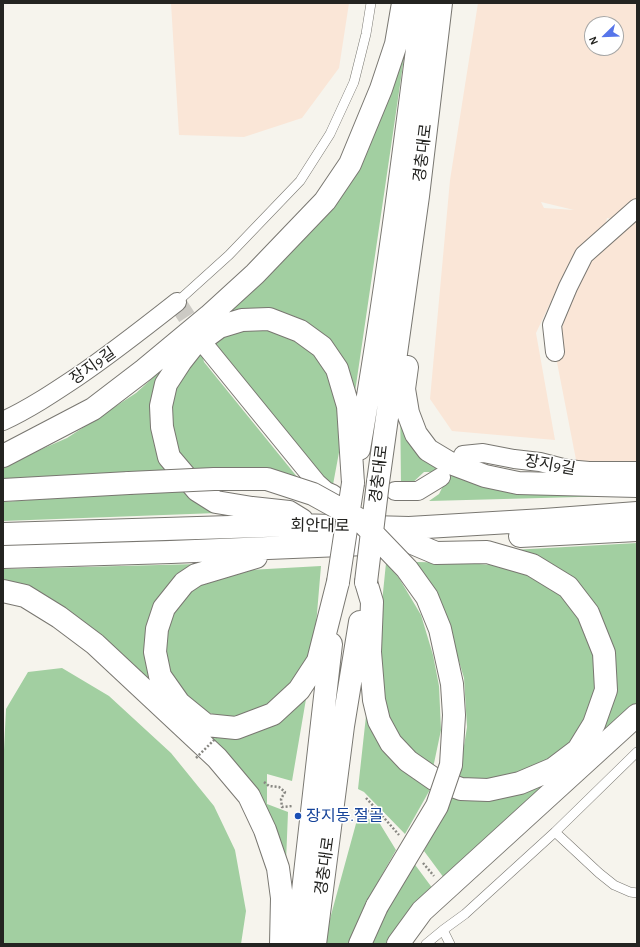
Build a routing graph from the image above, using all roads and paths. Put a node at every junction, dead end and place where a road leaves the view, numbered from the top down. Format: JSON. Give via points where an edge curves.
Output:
{"nodes":[{"id":1,"x":372,"y":3,"type":"edge"},
{"id":2,"x":403,"y":3,"type":"edge"},
{"id":3,"x":423,"y":3,"type":"edge"},
{"id":4,"x":441,"y":3,"type":"edge"},
{"id":5,"x":418,"y":196,"type":"junction"},
{"id":6,"x":637,"y":208,"type":"edge"},
{"id":7,"x":177,"y":302,"type":"joint"},
{"id":8,"x":206,"y":348,"type":"tunnel mouth"},
{"id":9,"x":555,"y":352,"type":"dead end"},
{"id":10,"x":3,"y":421,"type":"edge"},
{"id":11,"x":463,"y":455,"type":"dead end"},
{"id":12,"x":3,"y":456,"type":"edge"},
{"id":13,"x":637,"y":470,"type":"edge"},
{"id":14,"x":441,"y":477,"type":"dead end"},
{"id":15,"x":353,"y":484,"type":"junction"},
{"id":16,"x":386,"y":486,"type":"junction"},
{"id":17,"x":637,"y":486,"type":"edge"},
{"id":18,"x":3,"y":490,"type":"edge"},
{"id":19,"x":333,"y":494,"type":"dead end"},
{"id":20,"x":637,"y":513,"type":"edge"},
{"id":21,"x":312,"y":526,"type":"junction"},
{"id":22,"x":637,"y":530,"type":"edge"},
{"id":23,"x":3,"y":534,"type":"edge"},
{"id":24,"x":410,"y":542,"type":"junction"},
{"id":25,"x":290,"y":548,"type":"junction"},
{"id":26,"x":3,"y":557,"type":"edge"},
{"id":27,"x":338,"y":582,"type":"junction"},
{"id":28,"x":366,"y":582,"type":"junction"},
{"id":29,"x":3,"y":591,"type":"edge"},
{"id":30,"x":637,"y":715,"type":"edge"},
{"id":31,"x":216,"y":738,"type":"dead end"},
{"id":32,"x":637,"y":752,"type":"edge"},
{"id":33,"x":196,"y":758,"type":"dead end"},
{"id":34,"x":366,"y":798,"type":"dead end"},
{"id":35,"x":355,"y":810,"type":"dead end"},
{"id":36,"x":555,"y":832,"type":"junction"},
{"id":37,"x":637,"y":893,"type":"edge"},
{"id":38,"x":443,"y":930,"type":"junction"},
{"id":39,"x":281,"y":944,"type":"edge"},
{"id":40,"x":297,"y":944,"type":"edge"},
{"id":41,"x":315,"y":944,"type":"edge"},
{"id":42,"x":360,"y":944,"type":"edge"},
{"id":43,"x":398,"y":944,"type":"edge"},
{"id":44,"x":426,"y":944,"type":"edge"},
{"id":45,"x":450,"y":944,"type":"edge"}],
"edges":[{"from":1,"to":7,"type":"lane","via":[[354,82],[330,134],[300,181],[229,255]]},
{"from":2,"to":12,"type":"main road","via":[[396,44],[378,96],[350,164],[325,201],[255,274],[144,370],[93,409]]},
{"from":3,"to":15,"type":"main road","name":"경충대로","via":[[372,378]]},
{"from":4,"to":5,"type":"main road","name":"경충대로"},
{"from":5,"to":16,"type":"main road","name":"경충대로"},
{"from":5,"to":17,"type":"main road","via":[[412,334],[404,389],[408,413],[416,434],[428,450],[448,462],[485,476],[518,483]]},
{"from":6,"to":9,"type":"street","via":[[584,256],[552,325]]},
{"from":7,"to":10,"type":"street","name":"장지9길","via":[[62,387]]},
{"from":8,"to":19,"type":"street","via":[[317,483]]},
{"from":11,"to":13,"type":"street","name":"장지9길","via":[[482,453],[589,472]]},
{"from":14,"to":16,"type":"street","via":[[418,491]]},
{"from":15,"to":21,"type":"main road","via":[[348,406],[337,369],[322,347],[300,331],[268,320],[242,320],[219,327],[192,347],[166,384],[161,406],[162,427],[169,457],[197,490],[216,502],[289,512]]},
{"from":15,"to":27,"type":"main road","name":"경충대로","bridge":true},
{"from":16,"to":28,"type":"main road","name":"경충대로","bridge":true},
{"from":18,"to":42,"type":"main road","bridge":true,"via":[[214,479],[267,479],[313,494],[360,520],[406,569],[427,597],[440,629],[452,684],[454,715],[451,765],[437,806],[377,906]]},
{"from":20,"to":21,"type":"main road","name":"회안대로","via":[[410,528]]},
{"from":21,"to":23,"type":"main road","name":"회안대로"},
{"from":22,"to":24,"type":"main road","name":"회안대로"},
{"from":24,"to":25,"type":"main road","name":"회안대로"},
{"from":24,"to":28,"type":"main road","via":[[436,553],[487,552],[532,565],[568,587],[588,613],[604,653],[606,690],[594,724],[578,750],[553,769],[520,783],[488,790],[461,789],[434,779],[408,762],[391,743],[379,721],[374,700],[370,652],[372,602]]},
{"from":25,"to":26,"type":"main road","name":"회안대로"},
{"from":25,"to":27,"type":"main road","via":[[196,575],[184,583],[164,608],[157,629],[155,652],[160,676],[179,703],[206,725],[236,728],[273,714],[300,690],[318,661]]},
{"from":27,"to":40,"type":"main road","name":"경충대로"},
{"from":28,"to":41,"type":"main road","name":"경충대로","via":[[343,726]]},
{"from":29,"to":39,"type":"main road","via":[[25,596],[95,644],[217,758],[250,796],[278,868],[282,898]]},
{"from":30,"to":43,"type":"main road","via":[[422,911]]},
{"from":31,"to":33,"type":"path","bridge":true},
{"from":32,"to":36,"type":"lane"},
{"from":34,"to":35,"type":"path","via":[[380,812]]},
{"from":36,"to":37,"type":"lane","via":[[614,885]]},
{"from":36,"to":38,"type":"lane","via":[[465,914]]},
{"from":38,"to":44,"type":"lane"},
{"from":38,"to":45,"type":"lane"}]}
